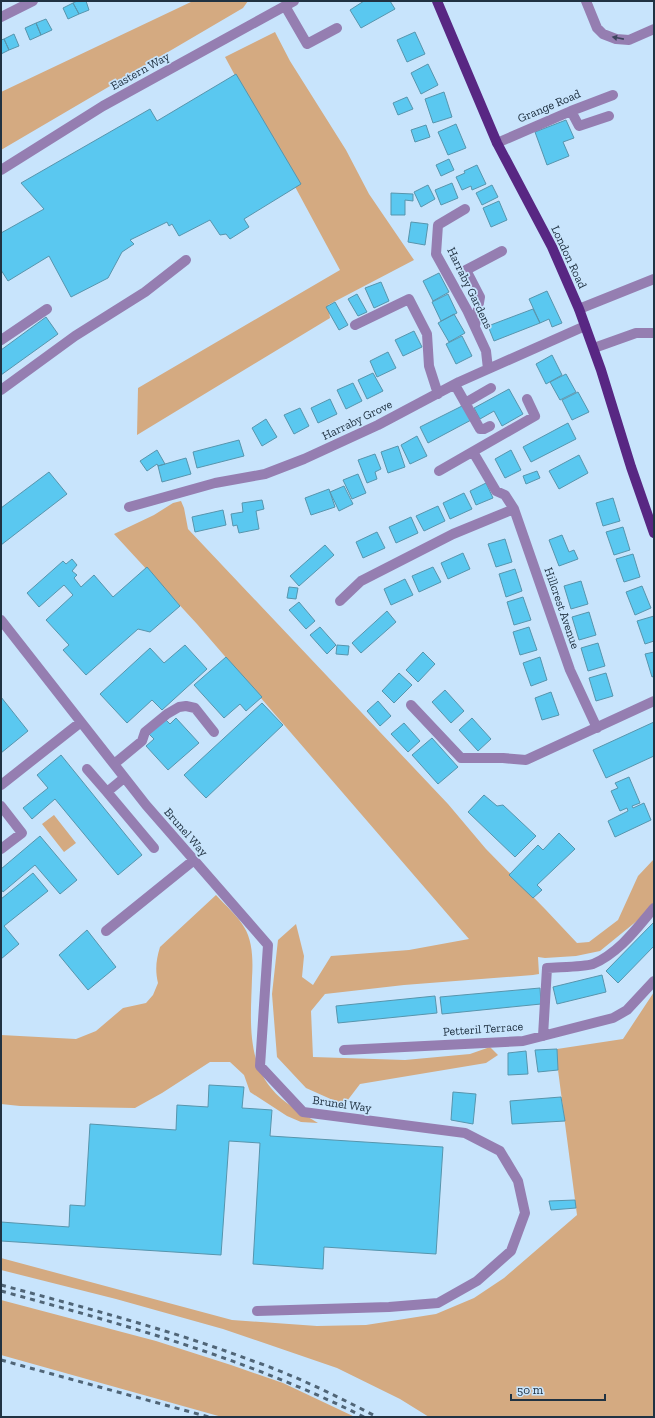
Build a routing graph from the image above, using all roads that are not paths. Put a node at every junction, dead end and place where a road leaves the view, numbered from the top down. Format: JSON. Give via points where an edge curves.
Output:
{"nodes":[{"id":1,"x":33,"y":1,"type":"edge"},
{"id":2,"x":437,"y":1,"type":"edge"},
{"id":3,"x":586,"y":1,"type":"edge"},
{"id":4,"x":290,"y":3,"type":"edge"},
{"id":5,"x":1,"y":17,"type":"edge"},
{"id":6,"x":337,"y":28,"type":"dead end"},
{"id":7,"x":654,"y":29,"type":"edge"},
{"id":8,"x":613,"y":95,"type":"dead end"},
{"id":9,"x":571,"y":111,"type":"junction"},
{"id":10,"x":608,"y":116,"type":"dead end"},
{"id":11,"x":497,"y":143,"type":"junction"},
{"id":12,"x":1,"y":170,"type":"edge"},
{"id":13,"x":465,"y":209,"type":"dead end"},
{"id":14,"x":502,"y":251,"type":"dead end"},
{"id":15,"x":186,"y":260,"type":"dead end"},
{"id":16,"x":654,"y":279,"type":"edge"},
{"id":17,"x":47,"y":309,"type":"dead end"},
{"id":18,"x":579,"y":309,"type":"junction"},
{"id":19,"x":354,"y":325,"type":"dead end"},
{"id":20,"x":475,"y":326,"type":"junction"},
{"id":21,"x":585,"y":326,"type":"junction"},
{"id":22,"x":654,"y":333,"type":"edge"},
{"id":23,"x":1,"y":340,"type":"edge"},
{"id":24,"x":594,"y":348,"type":"junction"},
{"id":25,"x":488,"y":369,"type":"junction"},
{"id":26,"x":455,"y":385,"type":"junction"},
{"id":27,"x":491,"y":388,"type":"dead end"},
{"id":28,"x":1,"y":390,"type":"edge"},
{"id":29,"x":438,"y":394,"type":"junction"},
{"id":30,"x":527,"y":398,"type":"dead end"},
{"id":31,"x":465,"y":402,"type":"junction"},
{"id":32,"x":490,"y":426,"type":"dead end"},
{"id":33,"x":473,"y":452,"type":"junction"},
{"id":34,"x":439,"y":471,"type":"dead end"},
{"id":35,"x":129,"y":506,"type":"dead end"},
{"id":36,"x":514,"y":509,"type":"junction"},
{"id":37,"x":654,"y":533,"type":"edge"},
{"id":38,"x":340,"y":601,"type":"dead end"},
{"id":39,"x":1,"y":620,"type":"edge"},
{"id":40,"x":654,"y":701,"type":"edge"},
{"id":41,"x":411,"y":705,"type":"dead end"},
{"id":42,"x":80,"y":722,"type":"junction"},
{"id":43,"x":596,"y":728,"type":"junction"},
{"id":44,"x":214,"y":732,"type":"dead end"},
{"id":45,"x":114,"y":764,"type":"junction"},
{"id":46,"x":87,"y":769,"type":"dead end"},
{"id":47,"x":124,"y":778,"type":"junction"},
{"id":48,"x":1,"y":784,"type":"edge"},
{"id":49,"x":107,"y":792,"type":"junction"},
{"id":50,"x":2,"y":811,"type":"edge"},
{"id":51,"x":154,"y":848,"type":"dead end"},
{"id":52,"x":1,"y":849,"type":"edge"},
{"id":53,"x":194,"y":860,"type":"junction"},
{"id":54,"x":654,"y":908,"type":"edge"},
{"id":55,"x":106,"y":931,"type":"dead end"},
{"id":56,"x":654,"y":981,"type":"edge"},
{"id":57,"x":543,"y":1036,"type":"junction"},
{"id":58,"x":344,"y":1050,"type":"dead end"},
{"id":59,"x":257,"y":1311,"type":"dead end"}],
"edges":[{"from":1,"to":5,"type":"street"},
{"from":2,"to":11,"type":"main road","name":"London Road"},
{"from":7,"to":3,"type":"street","one_way":true,"via":[[629,40],[603,34],[597,28]]},
{"from":4,"to":6,"type":"street","via":[[307,44]]},
{"from":4,"to":12,"type":"street","name":"Eastern Way","via":[[103,106]]},
{"from":8,"to":9,"type":"street","name":"Grange Road"},
{"from":9,"to":10,"type":"street","via":[[579,126]]},
{"from":9,"to":11,"type":"street","name":"Grange Road"},
{"from":11,"to":18,"type":"main road","name":"London Road","via":[[552,248]]},
{"from":13,"to":20,"type":"street","name":"Harraby Gardens","via":[[438,225],[436,254]]},
{"from":14,"to":20,"type":"street","via":[[466,270],[480,297]]},
{"from":15,"to":28,"type":"street","via":[[145,292],[75,336]]},
{"from":16,"to":18,"type":"street"},
{"from":17,"to":23,"type":"street"},
{"from":18,"to":21,"type":"main road","name":"London Road"},
{"from":19,"to":29,"type":"street","via":[[409,299],[428,334],[429,366]]},
{"from":20,"to":25,"type":"street","name":"Harraby Gardens","via":[[486,351]]},
{"from":21,"to":24,"type":"main road","name":"London Road"},
{"from":21,"to":25,"type":"street","name":"Harraby Grove"},
{"from":22,"to":24,"type":"street","via":[[636,333]]},
{"from":24,"to":37,"type":"main road","name":"London Road"},
{"from":25,"to":26,"type":"street","name":"Harraby Grove"},
{"from":26,"to":29,"type":"street","name":"Harraby Grove"},
{"from":26,"to":31,"type":"street"},
{"from":27,"to":31,"type":"street"},
{"from":29,"to":35,"type":"street","name":"Harraby Grove","via":[[378,425],[265,474]]},
{"from":30,"to":33,"type":"street","via":[[535,416]]},
{"from":31,"to":32,"type":"street","via":[[480,429]]},
{"from":33,"to":34,"type":"street"},
{"from":33,"to":36,"type":"street","name":"Hillcrest Avenue","via":[[496,491],[505,495]]},
{"from":36,"to":38,"type":"street","via":[[453,534],[361,581]]},
{"from":36,"to":43,"type":"street","name":"Hillcrest Avenue","via":[[570,670]]},
{"from":39,"to":42,"type":"street","name":"Brunel Way"},
{"from":40,"to":43,"type":"street"},
{"from":41,"to":43,"type":"street","via":[[461,758],[526,760]]},
{"from":42,"to":45,"type":"street","name":"Brunel Way"},
{"from":42,"to":48,"type":"street"},
{"from":44,"to":45,"type":"street","via":[[196,708],[179,707],[145,732],[142,741]]},
{"from":45,"to":47,"type":"street","name":"Brunel Way"},
{"from":46,"to":49,"type":"street"},
{"from":47,"to":49,"type":"street"},
{"from":47,"to":53,"type":"street","name":"Brunel Way"},
{"from":49,"to":51,"type":"street"},
{"from":50,"to":52,"type":"street","via":[[22,833]]},
{"from":53,"to":55,"type":"street"},
{"from":53,"to":59,"type":"street","name":"Brunel Way","via":[[268,945],[260,1066],[303,1112],[466,1133],[500,1151],[518,1181],[525,1213],[511,1251],[477,1280],[438,1303]]},
{"from":54,"to":57,"type":"street","via":[[611,954],[592,964],[547,968]]},
{"from":56,"to":57,"type":"street","name":"Petteril Terrace","via":[[627,1010],[613,1018]]},
{"from":57,"to":58,"type":"street","name":"Petteril Terrace","via":[[523,1041]]}]}
